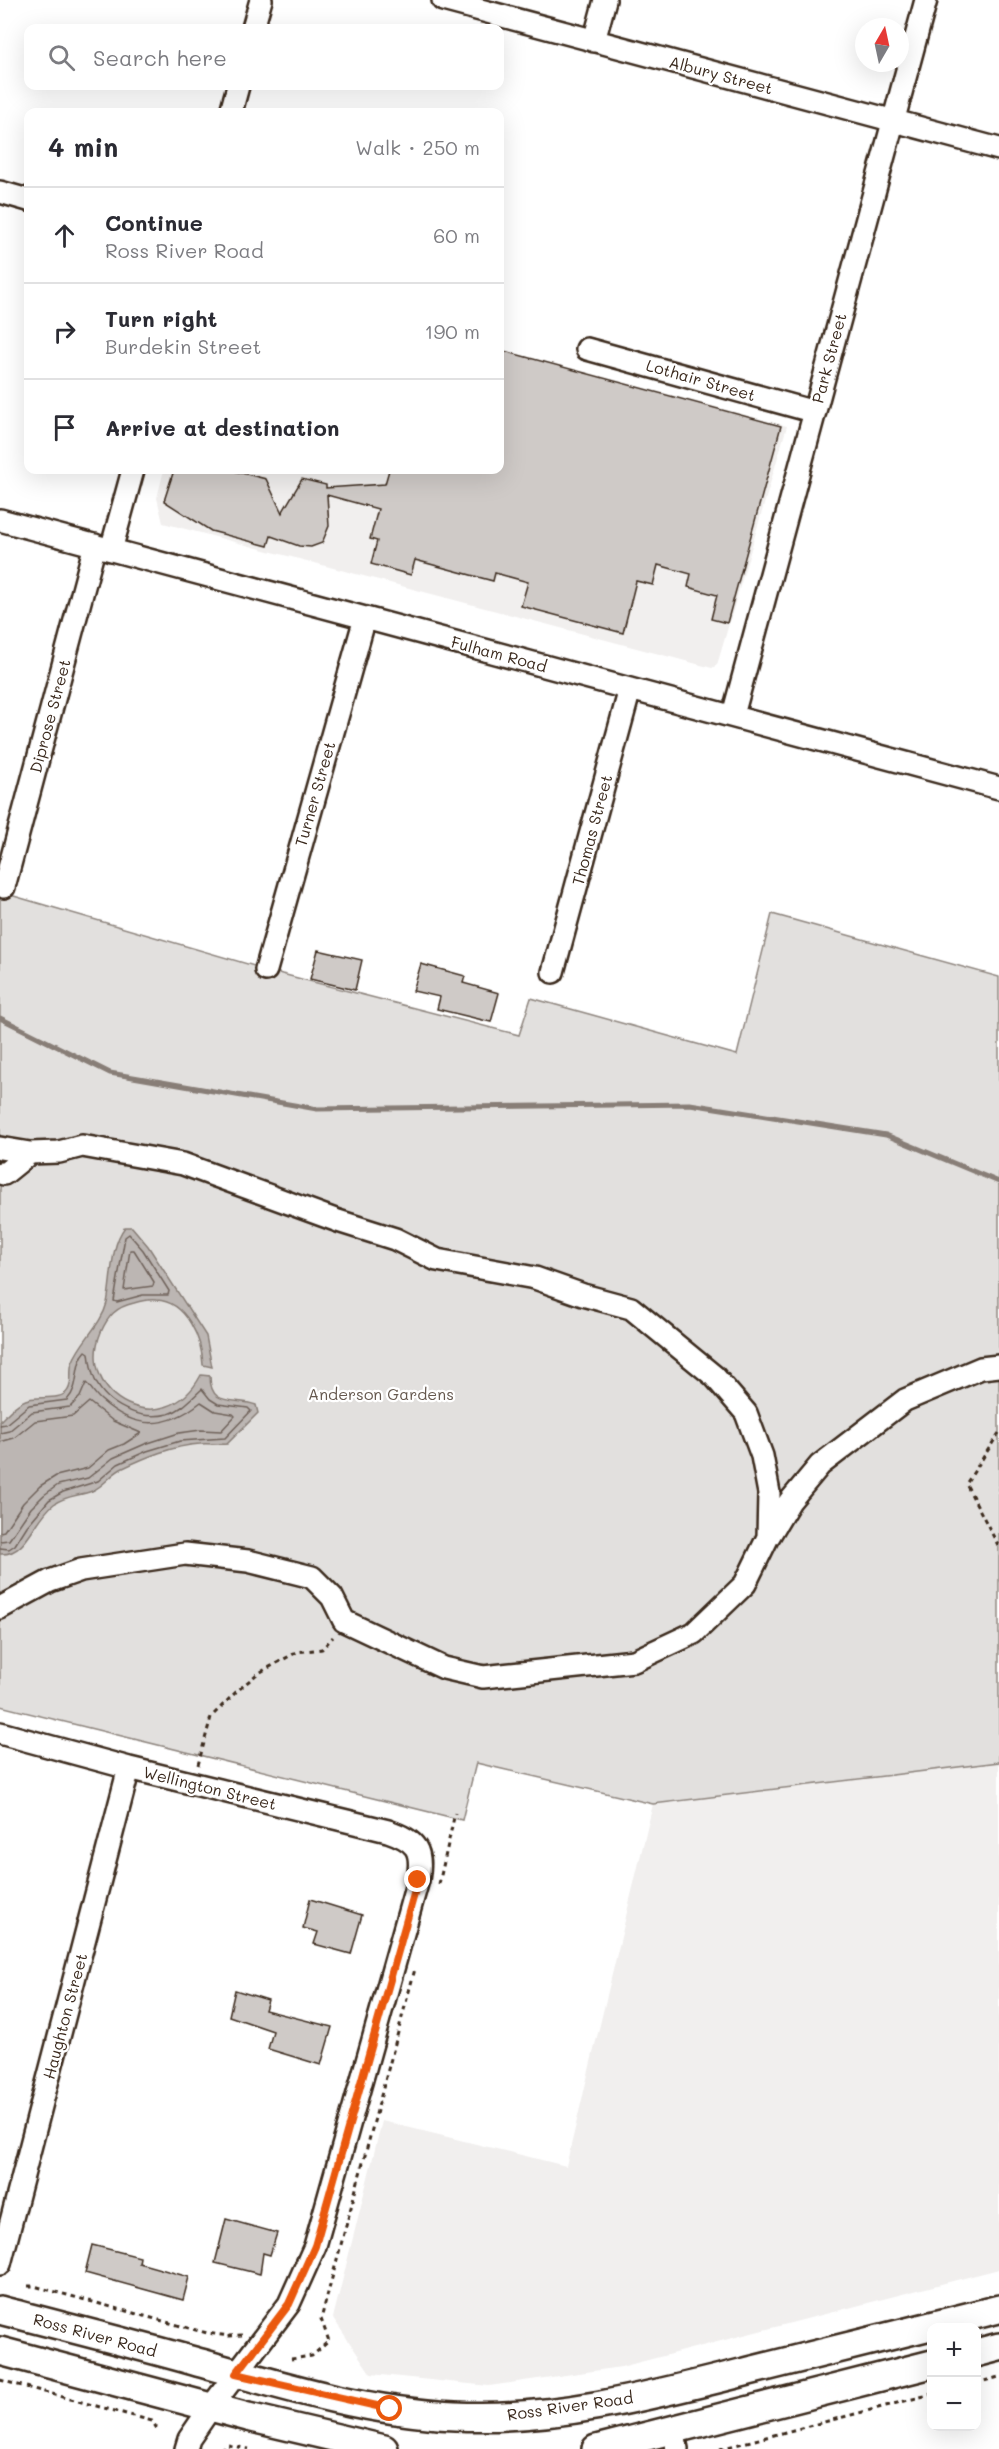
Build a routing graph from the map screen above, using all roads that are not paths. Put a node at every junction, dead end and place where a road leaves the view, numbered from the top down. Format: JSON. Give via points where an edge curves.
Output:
{"nodes":[{"id":1,"x":261,"y":0,"type":"edge"},
{"id":2,"x":443,"y":0,"type":"edge"},
{"id":3,"x":605,"y":0,"type":"edge"},
{"id":4,"x":926,"y":0,"type":"edge"},
{"id":5,"x":255,"y":24,"type":"edge"},
{"id":6,"x":594,"y":41,"type":"junction"},
{"id":7,"x":237,"y":90,"type":"edge"},
{"id":8,"x":232,"y":108,"type":"edge"},
{"id":9,"x":893,"y":121,"type":"junction"},
{"id":10,"x":999,"y":149,"type":"edge"},
{"id":11,"x":0,"y":192,"type":"edge"},
{"id":12,"x":24,"y":199,"type":"edge"},
{"id":13,"x":587,"y":349,"type":"dead end"},
{"id":14,"x":815,"y":412,"type":"junction"},
{"id":15,"x":131,"y":474,"type":"edge"},
{"id":16,"x":0,"y":520,"type":"edge"},
{"id":17,"x":103,"y":548,"type":"junction"},
{"id":18,"x":365,"y":618,"type":"junction"},
{"id":19,"x":630,"y":689,"type":"junction"},
{"id":20,"x":733,"y":716,"type":"junction"},
{"id":21,"x":999,"y":788,"type":"edge"},
{"id":22,"x":4,"y":887,"type":"dead end"},
{"id":23,"x":266,"y":970,"type":"dead end"},
{"id":24,"x":553,"y":972,"type":"dead end"},
{"id":25,"x":0,"y":1148,"type":"edge"},
{"id":26,"x":30,"y":1153,"type":"junction"},
{"id":27,"x":0,"y":1173,"type":"edge"},
{"id":28,"x":999,"y":1366,"type":"edge"},
{"id":29,"x":768,"y":1537,"type":"junction"},
{"id":30,"x":0,"y":1608,"type":"edge"},
{"id":31,"x":0,"y":1732,"type":"edge"},
{"id":32,"x":129,"y":1768,"type":"junction"},
{"id":33,"x":0,"y":2264,"type":"edge"},
{"id":34,"x":999,"y":2309,"type":"edge"},
{"id":35,"x":0,"y":2310,"type":"edge"},
{"id":36,"x":999,"y":2347,"type":"edge"},
{"id":37,"x":0,"y":2351,"type":"edge"},
{"id":38,"x":981,"y":2352,"type":"edge"},
{"id":39,"x":927,"y":2365,"type":"edge"},
{"id":40,"x":236,"y":2374,"type":"junction"},
{"id":41,"x":211,"y":2407,"type":"junction"},
{"id":42,"x":675,"y":2440,"type":"edge"},
{"id":43,"x":186,"y":2449,"type":"edge"},
{"id":44,"x":384,"y":2449,"type":"edge"},
{"id":45,"x":596,"y":2449,"type":"edge"}],
"edges":[{"from":1,"to":5,"type":"street"},
{"from":2,"to":6,"type":"street","name":"Albury Street"},
{"from":3,"to":6,"type":"street"},
{"from":4,"to":9,"type":"street","name":"Park Street"},
{"from":6,"to":9,"type":"street","name":"Albury Street"},
{"from":7,"to":8,"type":"street"},
{"from":9,"to":10,"type":"street","name":"Albury Street"},
{"from":9,"to":14,"type":"street","name":"Park Street"},
{"from":11,"to":12,"type":"street"},
{"from":13,"to":14,"type":"street","name":"Lothair Street"},
{"from":14,"to":20,"type":"street","name":"Park Street"},
{"from":15,"to":17,"type":"street","name":"Diprose Street"},
{"from":16,"to":17,"type":"street","name":"Fulham Road"},
{"from":17,"to":18,"type":"street","name":"Fulham Road"},
{"from":17,"to":22,"type":"street","name":"Diprose Street"},
{"from":18,"to":19,"type":"street","name":"Fulham Road"},
{"from":18,"to":23,"type":"street","name":"Turner Street"},
{"from":19,"to":20,"type":"street","name":"Fulham Road"},
{"from":19,"to":24,"type":"street","name":"Thomas Street"},
{"from":20,"to":21,"type":"street","name":"Fulham Road"},
{"from":25,"to":26,"type":"street"},
{"from":26,"to":27,"type":"street","via":[[4,1174]]},
{"from":26,"to":29,"type":"street","via":[[82,1146],[183,1164],[395,1239],[436,1260],[535,1278],[631,1308],[714,1376],[746,1413],[762,1456],[769,1493]]},
{"from":28,"to":29,"type":"street","via":[[981,1368],[905,1400],[820,1465],[790,1501]]},
{"from":29,"to":30,"type":"street","via":[[745,1584],[694,1633],[634,1661],[483,1677],[444,1668],[344,1621],[332,1597],[312,1577],[248,1561],[185,1554],[81,1570],[50,1581]]},
{"from":31,"to":32,"type":"street","name":"Wellington Street"},
{"from":32,"to":33,"type":"street","name":"Haughton Street"},
{"from":32,"to":40,"type":"street","name":"Wellington Street","via":[[388,1831],[416,1847],[421,1862],[315,2246],[289,2304]]},
{"from":34,"to":40,"type":"main road","name":"Ross River Road","via":[[657,2394],[520,2415],[456,2416],[390,2409]]},
{"from":35,"to":40,"type":"main road","name":"Ross River Road"},
{"from":36,"to":38,"type":"main road"},
{"from":37,"to":41,"type":"main road"},
{"from":39,"to":42,"type":"main road"},
{"from":40,"to":41,"type":"street"},
{"from":41,"to":43,"type":"street"},
{"from":41,"to":44,"type":"main road"},
{"from":42,"to":45,"type":"main road"}]}
